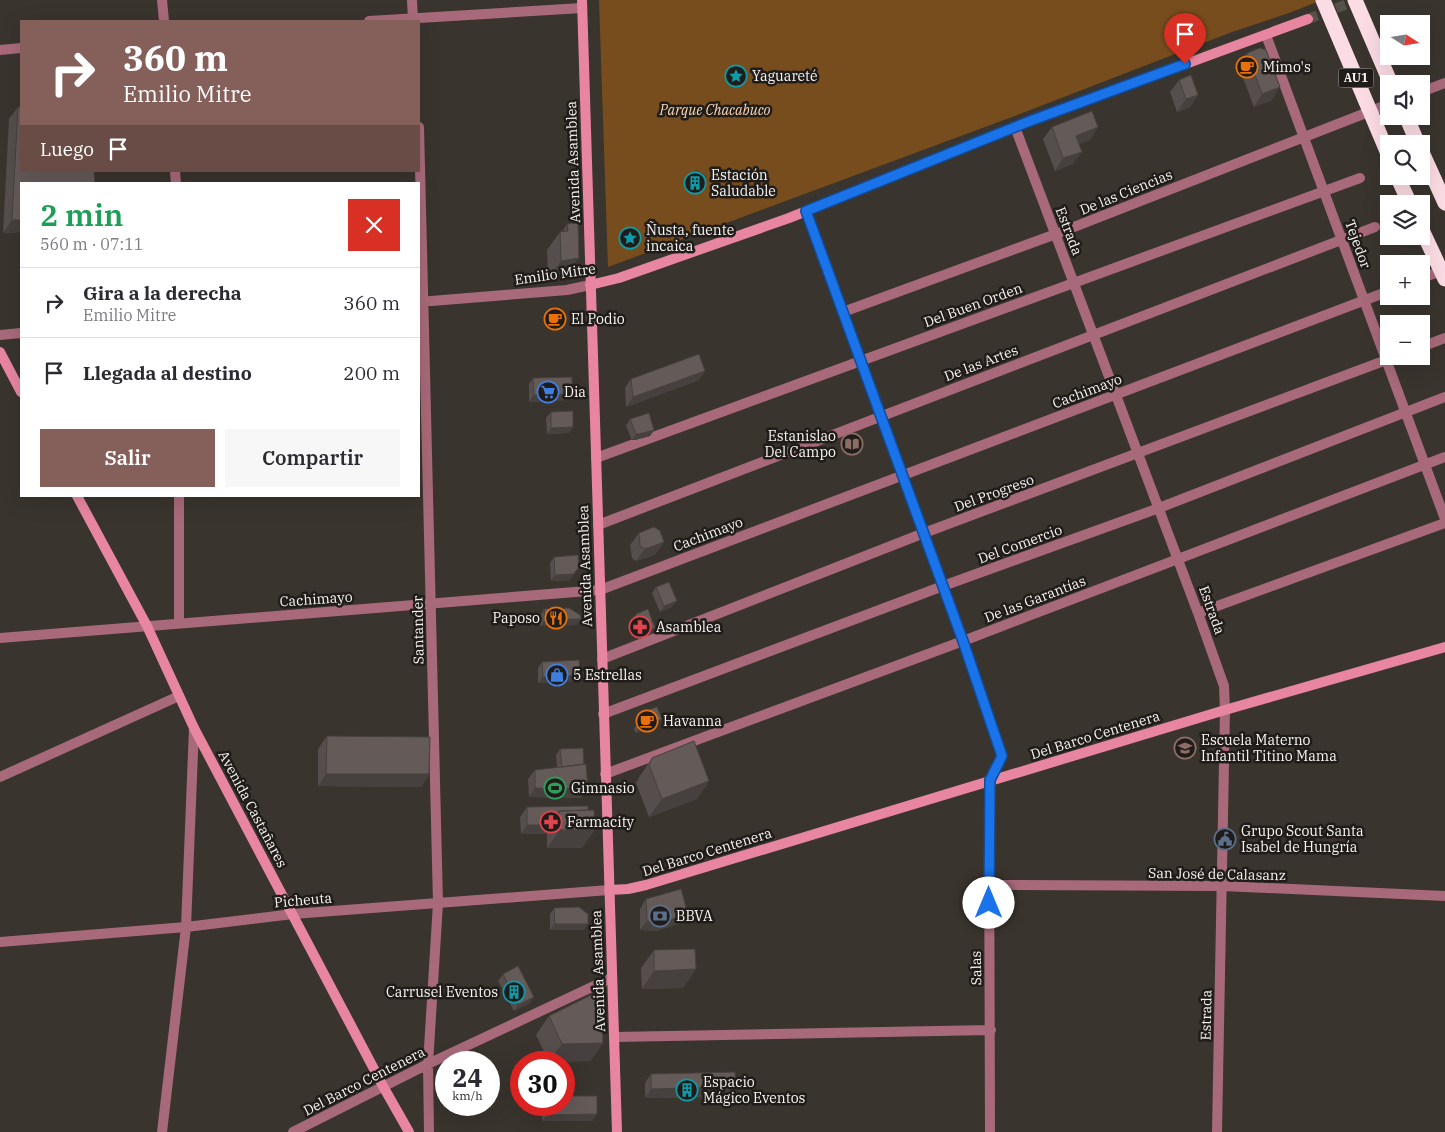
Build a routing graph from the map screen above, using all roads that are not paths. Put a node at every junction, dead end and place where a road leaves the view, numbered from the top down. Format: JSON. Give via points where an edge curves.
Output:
{"nodes":[{"id":1,"x":162,"y":0,"type":"edge"},
{"id":2,"x":412,"y":0,"type":"edge"},
{"id":3,"x":1323,"y":0,"type":"edge"},
{"id":4,"x":1355,"y":0,"type":"edge"},
{"id":5,"x":582,"y":4,"type":"edge"},
{"id":6,"x":1308,"y":19,"type":"tunnel mouth"},
{"id":7,"x":164,"y":20,"type":"edge"},
{"id":8,"x":413,"y":20,"type":"edge"},
{"id":9,"x":1266,"y":35,"type":"junction"},
{"id":10,"x":20,"y":48,"type":"edge"},
{"id":11,"x":0,"y":50,"type":"edge"},
{"id":12,"x":1387,"y":75,"type":"edge"},
{"id":13,"x":1445,"y":83,"type":"edge"},
{"id":14,"x":1430,"y":89,"type":"edge"},
{"id":15,"x":1380,"y":107,"type":"edge"},
{"id":16,"x":1015,"y":127,"type":"junction"},
{"id":17,"x":1380,"y":135,"type":"edge"},
{"id":18,"x":1304,"y":136,"type":"junction"},
{"id":19,"x":1430,"y":170,"type":"edge"},
{"id":20,"x":1360,"y":178,"type":"dead end"},
{"id":21,"x":1324,"y":190,"type":"junction"},
{"id":22,"x":1445,"y":203,"type":"edge"},
{"id":23,"x":806,"y":211,"type":"junction"},
{"id":24,"x":420,"y":214,"type":"edge"},
{"id":25,"x":1375,"y":227,"type":"dead end"},
{"id":26,"x":1056,"y":234,"type":"junction"},
{"id":27,"x":1342,"y":239,"type":"junction"},
{"id":28,"x":1429,"y":245,"type":"edge"},
{"id":29,"x":1445,"y":270,"type":"edge"},
{"id":30,"x":1430,"y":275,"type":"edge"},
{"id":31,"x":1445,"y":279,"type":"edge"},
{"id":32,"x":1074,"y":283,"type":"junction"},
{"id":33,"x":590,"y":285,"type":"junction"},
{"id":34,"x":1380,"y":294,"type":"edge"},
{"id":35,"x":1364,"y":300,"type":"junction"},
{"id":36,"x":421,"y":302,"type":"edge"},
{"id":37,"x":843,"y":312,"type":"junction"},
{"id":38,"x":20,"y":333,"type":"edge"},
{"id":39,"x":0,"y":335,"type":"edge"},
{"id":40,"x":1094,"y":335,"type":"junction"},
{"id":41,"x":1445,"y":338,"type":"edge"},
{"id":42,"x":1380,"y":344,"type":"edge"},
{"id":43,"x":1430,"y":344,"type":"edge"},
{"id":44,"x":0,"y":352,"type":"edge"},
{"id":45,"x":861,"y":360,"type":"junction"},
{"id":46,"x":1380,"y":362,"type":"edge"},
{"id":47,"x":1388,"y":365,"type":"edge"},
{"id":48,"x":20,"y":390,"type":"edge"},
{"id":49,"x":1116,"y":395,"type":"junction"},
{"id":50,"x":1445,"y":397,"type":"edge"},
{"id":51,"x":1406,"y":412,"type":"junction"},
{"id":52,"x":881,"y":416,"type":"junction"},
{"id":53,"x":1138,"y":454,"type":"junction"},
{"id":54,"x":1445,"y":457,"type":"edge"},
{"id":55,"x":596,"y":458,"type":"junction"},
{"id":56,"x":1425,"y":465,"type":"junction"},
{"id":57,"x":902,"y":474,"type":"junction"},
{"id":58,"x":78,"y":497,"type":"edge"},
{"id":59,"x":179,"y":497,"type":"edge"},
{"id":60,"x":1159,"y":508,"type":"junction"},
{"id":61,"x":1445,"y":521,"type":"edge"},
{"id":62,"x":598,"y":525,"type":"junction"},
{"id":63,"x":924,"y":533,"type":"junction"},
{"id":64,"x":1178,"y":559,"type":"junction"},
{"id":65,"x":943,"y":586,"type":"junction"},
{"id":66,"x":600,"y":590,"type":"junction"},
{"id":67,"x":431,"y":604,"type":"junction"},
{"id":68,"x":1198,"y":613,"type":"junction"},
{"id":69,"x":179,"y":623,"type":"junction"},
{"id":70,"x":147,"y":626,"type":"junction"},
{"id":71,"x":0,"y":638,"type":"edge"},
{"id":72,"x":963,"y":641,"type":"junction"},
{"id":73,"x":1445,"y":647,"type":"edge"},
{"id":74,"x":602,"y":659,"type":"junction"},
{"id":75,"x":180,"y":696,"type":"junction"},
{"id":76,"x":1225,"y":710,"type":"junction"},
{"id":77,"x":604,"y":714,"type":"junction"},
{"id":78,"x":194,"y":728,"type":"junction"},
{"id":79,"x":605,"y":774,"type":"junction"},
{"id":80,"x":0,"y":777,"type":"edge"},
{"id":81,"x":990,"y":780,"type":"junction"},
{"id":82,"x":989,"y":885,"type":"junction"},
{"id":83,"x":1223,"y":886,"type":"junction"},
{"id":84,"x":609,"y":890,"type":"junction"},
{"id":85,"x":1445,"y":896,"type":"edge"},
{"id":86,"x":438,"y":902,"type":"junction"},
{"id":87,"x":293,"y":914,"type":"junction"},
{"id":88,"x":186,"y":927,"type":"junction"},
{"id":89,"x":0,"y":942,"type":"edge"},
{"id":90,"x":611,"y":978,"type":"junction"},
{"id":91,"x":991,"y":1030,"type":"junction"},
{"id":92,"x":614,"y":1037,"type":"junction"},
{"id":93,"x":428,"y":1064,"type":"junction"},
{"id":94,"x":384,"y":1088,"type":"junction"},
{"id":95,"x":162,"y":1132,"type":"edge"},
{"id":96,"x":293,"y":1132,"type":"edge"},
{"id":97,"x":409,"y":1132,"type":"edge"},
{"id":98,"x":429,"y":1132,"type":"edge"},
{"id":99,"x":617,"y":1132,"type":"edge"},
{"id":100,"x":990,"y":1132,"type":"edge"},
{"id":101,"x":1217,"y":1132,"type":"edge"}],
"edges":[{"from":1,"to":7,"type":"street"},
{"from":2,"to":8,"type":"street"},
{"from":3,"to":17,"type":"highway","number":"AU1","bridge":true},
{"from":4,"to":12,"type":"highway","number":"AU1","bridge":true},
{"from":5,"to":8,"type":"street"},
{"from":5,"to":33,"type":"main road","name":"Avenida Asamblea"},
{"from":6,"to":9,"type":"main road","name":"Emilio Mitre"},
{"from":9,"to":16,"type":"main road","name":"Emilio Mitre"},
{"from":9,"to":18,"type":"street","name":"Tejedor"},
{"from":10,"to":11,"type":"street"},
{"from":13,"to":14,"type":"street"},
{"from":15,"to":18,"type":"street","name":"De las Ciencias"},
{"from":16,"to":23,"type":"main road","name":"Emilio Mitre"},
{"from":16,"to":26,"type":"street","name":"Estrada"},
{"from":18,"to":21,"type":"street","name":"Tejedor"},
{"from":18,"to":26,"type":"street","name":"De las Ciencias"},
{"from":19,"to":22,"type":"highway"},
{"from":20,"to":21,"type":"street","name":"Del Buen Orden"},
{"from":21,"to":27,"type":"street","name":"Tejedor"},
{"from":21,"to":32,"type":"street","name":"Del Buen Orden"},
{"from":23,"to":33,"type":"main road","name":"Emilio Mitre","via":[[619,278]]},
{"from":23,"to":37,"type":"street","name":"Salas"},
{"from":24,"to":36,"type":"street","name":"Santander"},
{"from":25,"to":27,"type":"street","name":"De las Artes"},
{"from":26,"to":32,"type":"street","name":"Estrada"},
{"from":26,"to":37,"type":"street","name":"De las Ciencias"},
{"from":27,"to":35,"type":"street","name":"Tejedor"},
{"from":27,"to":40,"type":"street","name":"De las Artes"},
{"from":28,"to":31,"type":"highway","bridge":true},
{"from":29,"to":30,"type":"street"},
{"from":32,"to":40,"type":"street","name":"Estrada"},
{"from":32,"to":45,"type":"street","name":"Del Buen Orden"},
{"from":33,"to":36,"type":"street","name":"Emilio Mitre","via":[[567,290]]},
{"from":33,"to":55,"type":"main road","name":"Avenida Asamblea"},
{"from":34,"to":35,"type":"street","name":"Cachimayo"},
{"from":35,"to":42,"type":"street","name":"Tejedor"},
{"from":35,"to":49,"type":"street","name":"Cachimayo"},
{"from":36,"to":67,"type":"street","name":"Santander"},
{"from":37,"to":45,"type":"street","name":"Salas"},
{"from":38,"to":39,"type":"street"},
{"from":40,"to":49,"type":"street","name":"Estrada"},
{"from":40,"to":52,"type":"street","name":"De las Artes"},
{"from":41,"to":43,"type":"street"},
{"from":44,"to":48,"type":"main road"},
{"from":45,"to":52,"type":"street","name":"Salas"},
{"from":45,"to":55,"type":"street","name":"Del Buen Orden"},
{"from":46,"to":53,"type":"street","name":"Del Progreso"},
{"from":47,"to":51,"type":"street","name":"Tejedor"},
{"from":49,"to":53,"type":"street","name":"Estrada"},
{"from":49,"to":57,"type":"street","name":"Cachimayo"},
{"from":50,"to":51,"type":"street","name":"Del Comercio"},
{"from":51,"to":56,"type":"street","name":"Tejedor"},
{"from":51,"to":60,"type":"street","name":"Del Comercio"},
{"from":52,"to":57,"type":"street","name":"Salas"},
{"from":52,"to":62,"type":"street","name":"De las Artes"},
{"from":53,"to":60,"type":"street","name":"Estrada"},
{"from":53,"to":63,"type":"street","name":"Del Progreso"},
{"from":54,"to":56,"type":"street","name":"De las Garantías"},
{"from":55,"to":62,"type":"main road","name":"Avenida Asamblea"},
{"from":56,"to":61,"type":"street","name":"Tejedor"},
{"from":56,"to":64,"type":"street","name":"De las Garantías"},
{"from":57,"to":63,"type":"street","name":"Salas"},
{"from":57,"to":66,"type":"street","name":"Cachimayo"},
{"from":58,"to":70,"type":"main road","name":"Avenida Castañares"},
{"from":59,"to":69,"type":"street"},
{"from":60,"to":64,"type":"street","name":"Estrada"},
{"from":60,"to":65,"type":"street","name":"Del Comercio"},
{"from":61,"to":68,"type":"street"},
{"from":62,"to":66,"type":"main road","name":"Avenida Asamblea"},
{"from":63,"to":65,"type":"street","name":"Salas"},
{"from":63,"to":74,"type":"street","name":"Del Progreso"},
{"from":64,"to":68,"type":"street","name":"Estrada"},
{"from":64,"to":72,"type":"street","name":"De las Garantías"},
{"from":65,"to":72,"type":"street","name":"Salas"},
{"from":65,"to":77,"type":"street","name":"Del Comercio"},
{"from":66,"to":67,"type":"street","name":"Cachimayo"},
{"from":66,"to":74,"type":"main road","name":"Avenida Asamblea"},
{"from":67,"to":69,"type":"street","name":"Cachimayo"},
{"from":67,"to":86,"type":"street","name":"Santander"},
{"from":68,"to":76,"type":"street","name":"Estrada","via":[[1224,686]]},
{"from":69,"to":70,"type":"street","name":"Cachimayo"},
{"from":70,"to":71,"type":"street","name":"Cachimayo"},
{"from":70,"to":75,"type":"main road","name":"Avenida Castañares"},
{"from":72,"to":79,"type":"street","name":"De las Garantías"},
{"from":72,"to":81,"type":"street","name":"Salas","via":[[1002,756]]},
{"from":73,"to":76,"type":"main road","name":"Del Barco Centenera"},
{"from":74,"to":77,"type":"main road","name":"Avenida Asamblea"},
{"from":75,"to":78,"type":"main road","name":"Avenida Castañares"},
{"from":75,"to":80,"type":"street"},
{"from":76,"to":81,"type":"main road","name":"Del Barco Centenera"},
{"from":76,"to":83,"type":"street","name":"Estrada"},
{"from":77,"to":79,"type":"main road","name":"Avenida Asamblea"},
{"from":78,"to":87,"type":"main road","name":"Avenida Castañares"},
{"from":78,"to":88,"type":"street"},
{"from":79,"to":84,"type":"main road","name":"Avenida Asamblea"},
{"from":81,"to":82,"type":"street","name":"Salas"},
{"from":81,"to":84,"type":"main road","name":"Del Barco Centenera","via":[[646,885]]},
{"from":82,"to":83,"type":"street","name":"San José de Calasanz"},
{"from":82,"to":91,"type":"street","name":"Salas"},
{"from":83,"to":85,"type":"street","name":"San José de Calasanz"},
{"from":83,"to":101,"type":"street","name":"Estrada"},
{"from":84,"to":86,"type":"street","name":"Picheuta"},
{"from":84,"to":90,"type":"main road","name":"Avenida Asamblea"},
{"from":86,"to":87,"type":"street","name":"Picheuta"},
{"from":86,"to":93,"type":"street","name":"Santander"},
{"from":87,"to":88,"type":"street","name":"Picheuta"},
{"from":87,"to":94,"type":"main road","name":"Avenida Castañares"},
{"from":88,"to":89,"type":"street","name":"Picheuta"},
{"from":88,"to":95,"type":"street"},
{"from":90,"to":92,"type":"main road","name":"Avenida Asamblea"},
{"from":90,"to":93,"type":"street","name":"Del Barco Centenera"},
{"from":91,"to":92,"type":"street"},
{"from":91,"to":100,"type":"street","name":"Salas"},
{"from":92,"to":99,"type":"main road","name":"Avenida Asamblea"},
{"from":93,"to":94,"type":"street","name":"Del Barco Centenera"},
{"from":93,"to":98,"type":"street","name":"Santander"},
{"from":94,"to":96,"type":"street","name":"Del Barco Centenera"},
{"from":94,"to":97,"type":"main road","name":"Avenida Castañares"}]}
